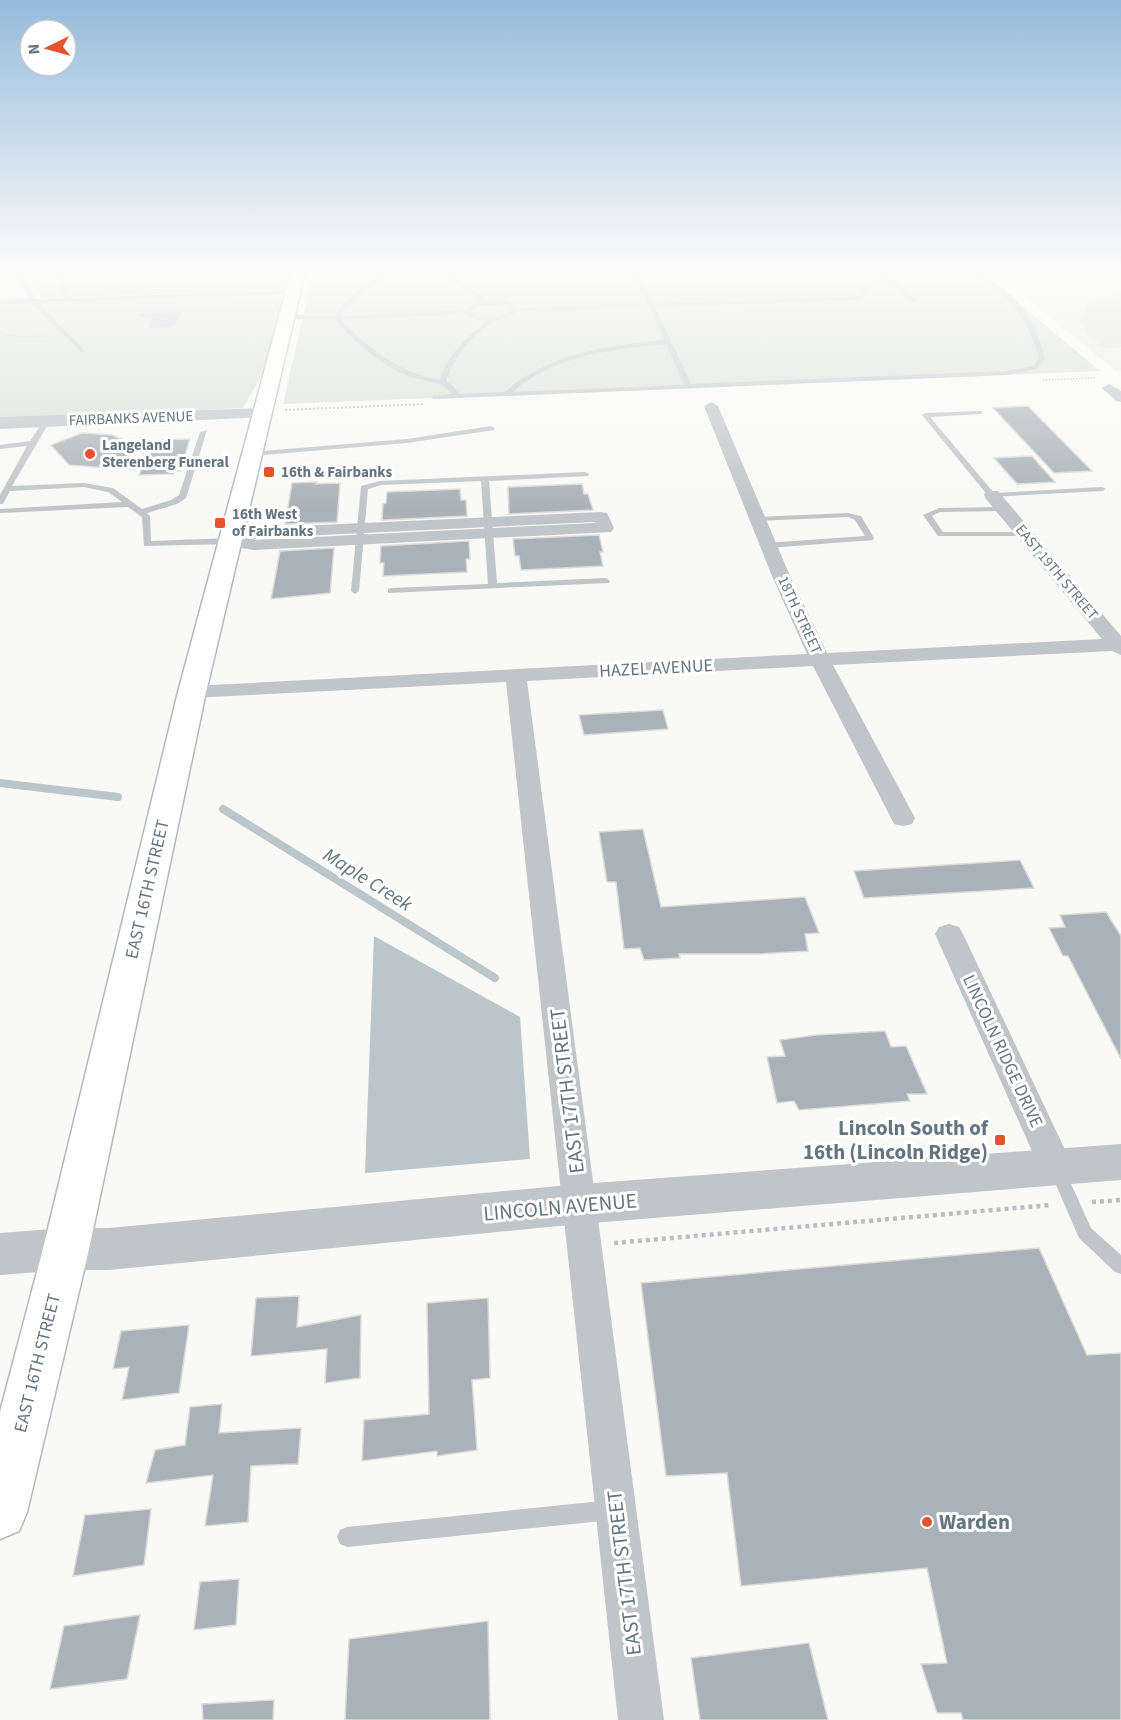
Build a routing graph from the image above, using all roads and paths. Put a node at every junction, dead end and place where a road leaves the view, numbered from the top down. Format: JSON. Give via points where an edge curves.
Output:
{"nodes":[{"id":1,"x":79,"y":348,"type":"edge"},
{"id":2,"x":278,"y":348,"type":"edge"},
{"id":3,"x":366,"y":348,"type":"edge"},
{"id":4,"x":459,"y":348,"type":"edge"},
{"id":5,"x":609,"y":348,"type":"edge"},
{"id":6,"x":671,"y":348,"type":"edge"},
{"id":7,"x":1041,"y":348,"type":"edge"},
{"id":8,"x":82,"y":351,"type":"dead end"},
{"id":9,"x":443,"y":381,"type":"junction"},
{"id":10,"x":689,"y":387,"type":"junction"},
{"id":11,"x":1109,"y":388,"type":"dead end"},
{"id":12,"x":506,"y":395,"type":"junction"},
{"id":13,"x":434,"y":397,"type":"dead end"},
{"id":14,"x":457,"y":397,"type":"junction"},
{"id":15,"x":1121,"y":398,"type":"edge"},
{"id":16,"x":711,"y":406,"type":"dead end"},
{"id":17,"x":980,"y":412,"type":"dead end"},
{"id":18,"x":262,"y":413,"type":"junction"},
{"id":19,"x":46,"y":421,"type":"junction"},
{"id":20,"x":0,"y":423,"type":"edge"},
{"id":21,"x":491,"y":428,"type":"dead end"},
{"id":22,"x":204,"y":432,"type":"dead end"},
{"id":23,"x":32,"y":444,"type":"junction"},
{"id":24,"x":0,"y":447,"type":"edge"},
{"id":25,"x":252,"y":454,"type":"junction"},
{"id":26,"x":585,"y":474,"type":"dead end"},
{"id":27,"x":485,"y":478,"type":"junction"},
{"id":28,"x":7,"y":489,"type":"junction"},
{"id":29,"x":1102,"y":489,"type":"dead end"},
{"id":30,"x":0,"y":502,"type":"edge"},
{"id":31,"x":998,"y":502,"type":"junction"},
{"id":32,"x":130,"y":504,"type":"junction"},
{"id":33,"x":0,"y":511,"type":"edge"},
{"id":34,"x":141,"y":512,"type":"junction"},
{"id":35,"x":758,"y":519,"type":"junction"},
{"id":36,"x":488,"y":528,"type":"junction"},
{"id":37,"x":359,"y":534,"type":"junction"},
{"id":38,"x":1025,"y":534,"type":"junction"},
{"id":39,"x":231,"y":542,"type":"junction"},
{"id":40,"x":768,"y":545,"type":"junction"},
{"id":41,"x":606,"y":581,"type":"dead end"},
{"id":42,"x":493,"y":586,"type":"junction"},
{"id":43,"x":355,"y":591,"type":"dead end"},
{"id":44,"x":392,"y":591,"type":"dead end"},
{"id":45,"x":1120,"y":646,"type":"edge"},
{"id":46,"x":820,"y":660,"type":"junction"},
{"id":47,"x":516,"y":676,"type":"junction"},
{"id":48,"x":192,"y":692,"type":"junction"},
{"id":49,"x":903,"y":818,"type":"dead end"},
{"id":50,"x":949,"y":934,"type":"dead end"},
{"id":51,"x":1121,"y":1162,"type":"edge"},
{"id":52,"x":1064,"y":1185,"type":"junction"},
{"id":53,"x":1121,"y":1200,"type":"edge"},
{"id":54,"x":580,"y":1204,"type":"junction"},
{"id":55,"x":610,"y":1244,"type":"dead end"},
{"id":56,"x":66,"y":1249,"type":"junction"},
{"id":57,"x":0,"y":1254,"type":"edge"},
{"id":58,"x":1121,"y":1266,"type":"edge"},
{"id":59,"x":616,"y":1510,"type":"junction"},
{"id":60,"x":0,"y":1512,"type":"edge"},
{"id":61,"x":347,"y":1537,"type":"dead end"},
{"id":62,"x":641,"y":1720,"type":"edge"}],
"edges":[{"from":1,"to":8,"type":"lane"},
{"from":2,"to":18,"type":"main road","name":"EAST 16TH STREET"},
{"from":3,"to":9,"type":"lane","via":[[394,367],[423,379]]},
{"from":4,"to":9,"type":"lane"},
{"from":5,"to":12,"type":"lane","via":[[570,358],[513,386]]},
{"from":6,"to":10,"type":"lane"},
{"from":7,"to":10,"type":"lane","via":[[1042,358],[1035,368],[1007,373]]},
{"from":9,"to":14,"type":"lane"},
{"from":10,"to":12,"type":"lane"},
{"from":11,"to":15,"type":"street"},
{"from":12,"to":14,"type":"lane"},
{"from":13,"to":14,"type":"lane"},
{"from":16,"to":35,"type":"street","name":"18TH STREET"},
{"from":17,"to":31,"type":"lane","via":[[925,414]]},
{"from":18,"to":19,"type":"street","name":"FAIRBANKS AVENUE"},
{"from":18,"to":25,"type":"main road","name":"EAST 16TH STREET"},
{"from":19,"to":20,"type":"street","name":"FAIRBANKS AVENUE"},
{"from":19,"to":23,"type":"lane"},
{"from":21,"to":25,"type":"lane","via":[[407,441]]},
{"from":22,"to":34,"type":"lane","via":[[183,496]]},
{"from":23,"to":24,"type":"lane"},
{"from":23,"to":28,"type":"lane"},
{"from":25,"to":39,"type":"main road","name":"EAST 16TH STREET"},
{"from":26,"to":27,"type":"lane"},
{"from":27,"to":36,"type":"lane"},
{"from":27,"to":37,"type":"lane","via":[[380,483],[364,488]]},
{"from":28,"to":30,"type":"lane"},
{"from":28,"to":32,"type":"lane","via":[[84,485],[110,490]]},
{"from":29,"to":31,"type":"lane"},
{"from":31,"to":38,"type":"street","name":"EAST 19TH STREET"},
{"from":31,"to":38,"type":"lane","via":[[927,515],[940,534]]},
{"from":32,"to":33,"type":"lane"},
{"from":32,"to":34,"type":"lane"},
{"from":34,"to":39,"type":"lane","via":[[146,516],[147,544]]},
{"from":35,"to":40,"type":"street","name":"18TH STREET"},
{"from":35,"to":40,"type":"lane","via":[[848,515],[858,518],[870,538]]},
{"from":36,"to":36,"type":"street","via":[[605,528],[601,517]]},
{"from":36,"to":37,"type":"street"},
{"from":36,"to":42,"type":"lane"},
{"from":37,"to":39,"type":"street","via":[[253,545]]},
{"from":37,"to":43,"type":"lane"},
{"from":38,"to":45,"type":"street","name":"EAST 19TH STREET"},
{"from":39,"to":48,"type":"main road","name":"EAST 16TH STREET"},
{"from":40,"to":46,"type":"street","name":"18TH STREET"},
{"from":41,"to":42,"type":"lane"},
{"from":42,"to":44,"type":"lane"},
{"from":45,"to":46,"type":"street","name":"HAZEL AVENUE"},
{"from":46,"to":47,"type":"street","name":"HAZEL AVENUE"},
{"from":46,"to":49,"type":"street","name":"18TH STREET"},
{"from":47,"to":48,"type":"street","name":"HAZEL AVENUE"},
{"from":47,"to":54,"type":"street","name":"EAST 17TH STREET"},
{"from":48,"to":56,"type":"main road","name":"EAST 16TH STREET"},
{"from":50,"to":52,"type":"street","name":"LINCOLN RIDGE DRIVE"},
{"from":51,"to":52,"type":"street","name":"LINCOLN AVENUE"},
{"from":52,"to":53,"type":"path"},
{"from":52,"to":54,"type":"street","name":"LINCOLN AVENUE"},
{"from":52,"to":55,"type":"path"},
{"from":52,"to":58,"type":"lane","via":[[1085,1233]]},
{"from":54,"to":56,"type":"street","name":"LINCOLN AVENUE","via":[[109,1249]]},
{"from":54,"to":59,"type":"street","name":"EAST 17TH STREET"},
{"from":56,"to":57,"type":"street","name":"LINCOLN AVENUE"},
{"from":56,"to":60,"type":"main road","name":"EAST 16TH STREET"},
{"from":59,"to":61,"type":"lane"},
{"from":59,"to":62,"type":"street","name":"EAST 17TH STREET"}]}
